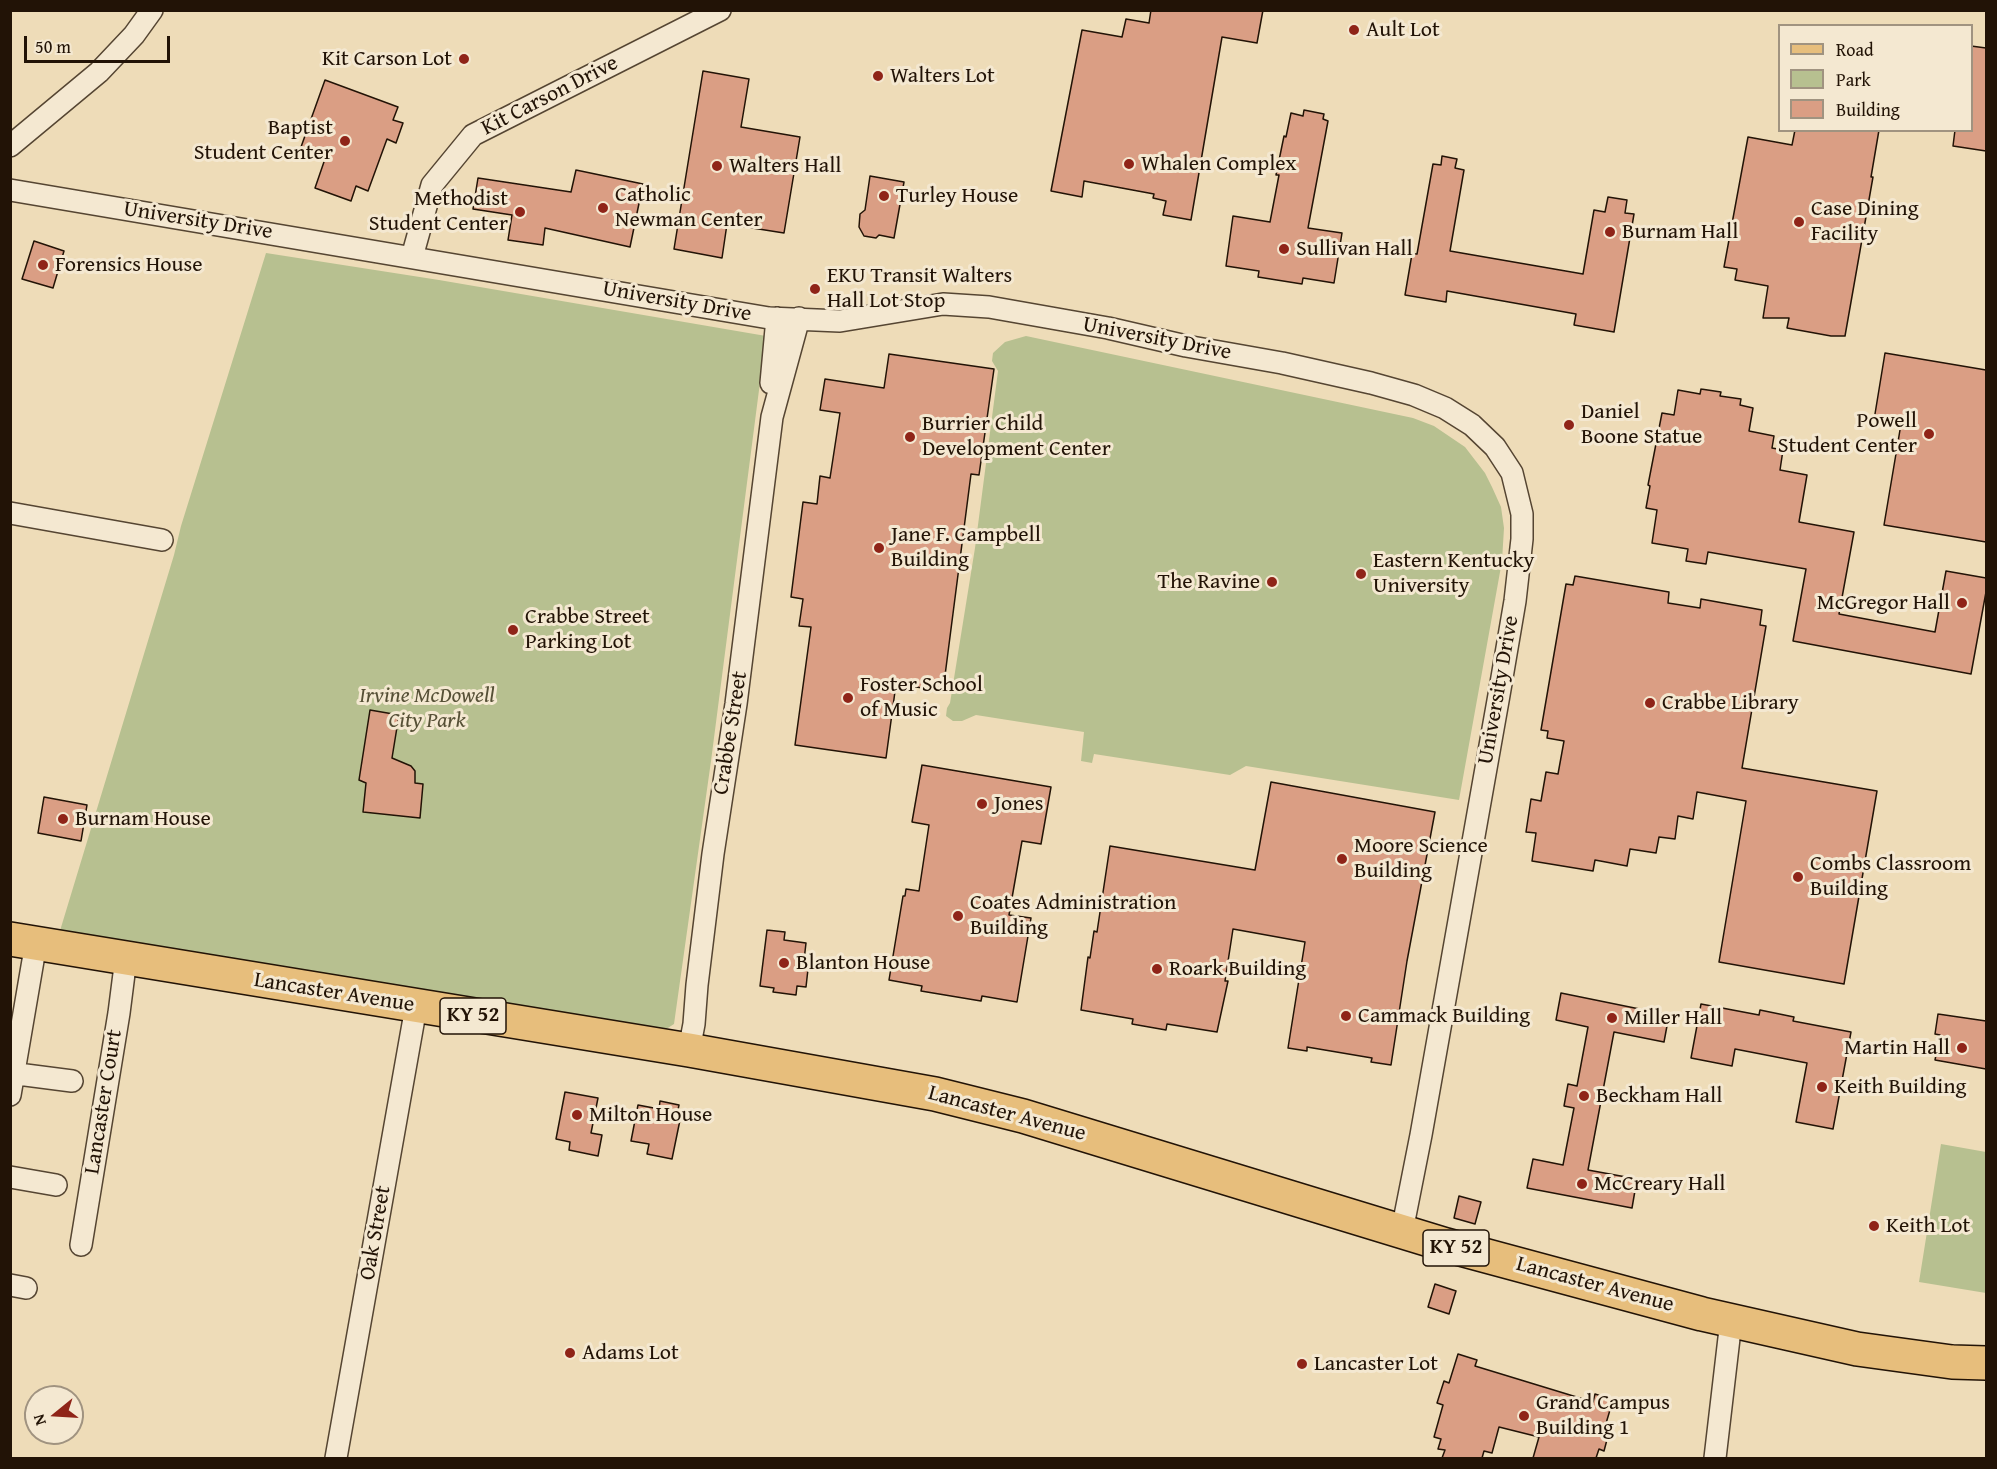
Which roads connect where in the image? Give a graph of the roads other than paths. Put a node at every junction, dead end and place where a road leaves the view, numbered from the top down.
1 (152, 10) edge
2 (720, 10) edge
3 (10, 146) edge
4 (10, 190) edge
5 (412, 257) junction
6 (777, 318) junction
7 (799, 318) junction
8 (772, 417) junction
9 (10, 513) edge
10 (162, 540) dead end
11 (23, 941) edge
12 (126, 958) junction
13 (416, 1007) junction
14 (689, 1050) junction
15 (12, 1073) edge
16 (72, 1081) dead end
17 (10, 1095) edge
18 (10, 1177) edge
19 (56, 1185) dead end
20 (1402, 1231) junction
21 (81, 1245) dead end
22 (1731, 1321) junction
23 (1986, 1363) edge
24 (336, 1458) edge
25 (1715, 1458) edge

1 - 3 street
2 - 5 street, Kit Carson Drive
4 - 5 street, University Drive
5 - 6 street, University Drive
6 - 7 street, University Drive
6 - 8 street, Crabbe Street
7 - 8 street, Crabbe Street
7 - 20 street, University Drive
8 - 14 street, Crabbe Street
9 - 10 street
11 - 12 main road, Lancaster Avenue / KY 52
11 - 15 street
12 - 13 main road, Lancaster Avenue / KY 52
12 - 21 street, Lancaster Court
13 - 14 main road, Lancaster Avenue / KY 52
13 - 24 street, Oak Street
14 - 20 main road, Lancaster Avenue / KY 52
15 - 16 street
15 - 17 street
18 - 19 street
20 - 22 main road, Lancaster Avenue / KY 52
22 - 23 main road, Lancaster Avenue / KY 52
22 - 25 street

